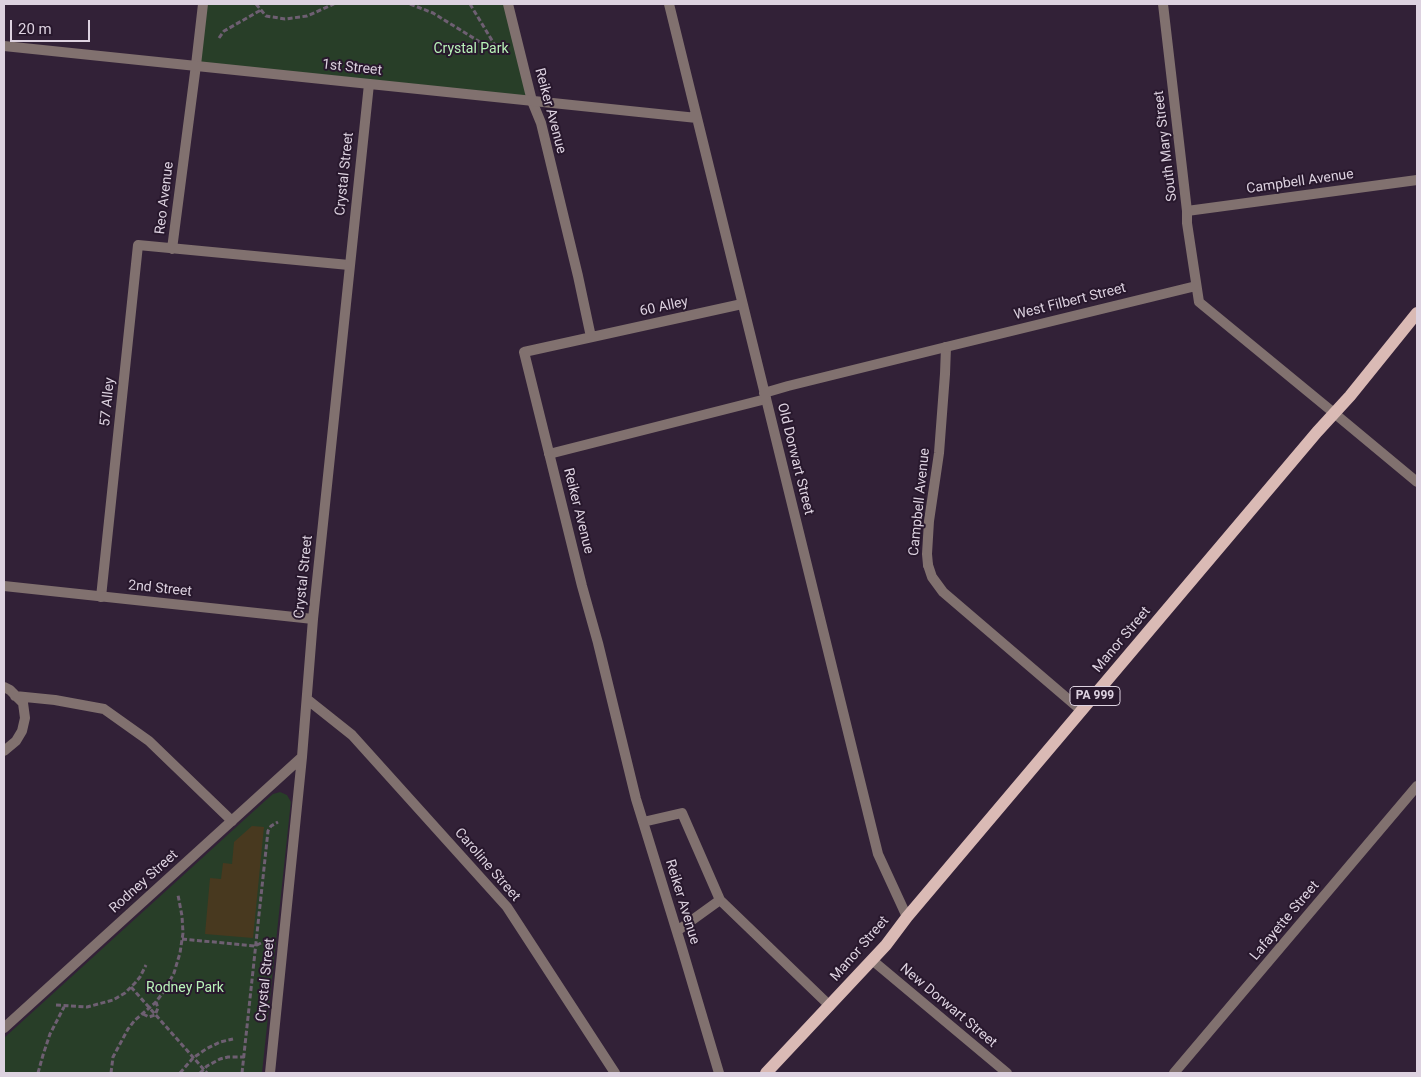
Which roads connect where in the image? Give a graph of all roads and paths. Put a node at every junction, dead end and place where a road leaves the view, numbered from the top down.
1 (203, 4) edge
2 (256, 4) edge
3 (334, 4) edge
4 (410, 4) edge
5 (470, 4) edge
6 (508, 4) edge
7 (669, 4) edge
8 (1163, 4) edge
9 (261, 10) junction
10 (4, 46) edge
11 (196, 65) junction
12 (369, 84) junction
13 (532, 101) junction
14 (697, 118) junction
15 (1417, 180) edge
16 (1187, 211) junction
17 (172, 249) junction
18 (349, 265) junction
19 (1196, 286) junction
20 (742, 304) junction
21 (1417, 313) edge
22 (591, 337) junction
23 (946, 347) junction
24 (765, 396) junction
25 (1334, 414) junction
26 (549, 454) junction
27 (1417, 482) edge
28 (4, 586) edge
29 (101, 597) junction
30 (313, 619) junction
31 (4, 687) edge
32 (15, 696) junction
33 (308, 700) junction
34 (1082, 711) junction
35 (4, 751) edge
36 (302, 757) junction
37 (1417, 786) edge
38 (232, 821) junction
39 (278, 822) dead end
40 (643, 822) junction
41 (175, 890) dead end
42 (720, 900) junction
43 (907, 917) junction
44 (676, 931) junction
45 (182, 939) junction
46 (255, 946) junction
47 (872, 960) junction
48 (146, 965) dead end
49 (130, 987) junction
50 (156, 1002) junction
51 (50, 1006) dead end
52 (64, 1006) junction
53 (830, 1006) junction
54 (149, 1008) junction
55 (143, 1014) junction
56 (155, 1015) junction
57 (4, 1028) edge
58 (233, 1039) dead end
59 (244, 1057) junction
60 (193, 1058) junction
61 (203, 1069) junction
62 (38, 1073) edge
63 (111, 1073) edge
64 (180, 1073) edge
65 (200, 1073) edge
66 (207, 1073) edge
67 (242, 1073) edge
68 (270, 1073) edge
69 (615, 1073) edge
70 (719, 1073) edge
71 (766, 1073) edge
72 (1006, 1073) edge
73 (1174, 1073) edge

1 - 11 street, Reo Avenue
2 - 9 path
3 - 9 path
4 - 5 path
6 - 13 street, Reiker Avenue
7 - 14 street, Old Dorwart Street
8 - 16 street, South Mary Street
9 - 11 path
10 - 11 street, 1st Street
11 - 12 street, 1st Street
11 - 17 street, Reo Avenue
12 - 13 street, 1st Street
12 - 18 street, Crystal Street
13 - 14 street, 1st Street
13 - 22 street, Reiker Avenue
14 - 20 street, Old Dorwart Street
15 - 16 street, Campbell Avenue
16 - 19 street, South Mary Street
17 - 18 street, Reo Avenue
17 - 29 street, 57 Alley
18 - 30 street, Crystal Street
19 - 23 street, West Filbert Street
19 - 25 street
20 - 22 street, 60 Alley
20 - 24 street, Old Dorwart Street
21 - 25 main road, Manor Street / PA 999
22 - 26 street, Reiker Avenue
23 - 24 street, West Filbert Street
23 - 34 street, Campbell Avenue
24 - 26 street, West Filbert Street
24 - 43 street, Old Dorwart Street
25 - 27 street
25 - 34 main road, Manor Street / PA 999
26 - 40 street, Reiker Avenue
28 - 29 street, 2nd Street
29 - 30 street, 2nd Street
30 - 33 street, Crystal Street
31 - 32 street
32 - 35 street
32 - 38 street
33 - 36 street, Crystal Street
33 - 69 street, Caroline Street
34 - 43 main road, Manor Street / PA 999
36 - 38 street, Rodney Street
36 - 68 street, Crystal Street
37 - 73 street, Lafayette Street
38 - 57 street, Rodney Street
39 - 46 path
40 - 42 street
40 - 44 street, Reiker Avenue
41 - 45 path
42 - 44 street
42 - 53 street
43 - 47 main road, Manor Street / PA 999
44 - 70 street, Reiker Avenue
45 - 46 path
45 - 50 path
46 - 59 path
47 - 53 main road, Manor Street / PA 999
47 - 72 street, New Dorwart Street
48 - 49 path
49 - 52 path
49 - 54 path
50 - 54 path
50 - 56 path
51 - 52 path
52 - 62 path
53 - 71 main road, Manor Street / PA 999
54 - 55 path
54 - 56 path
55 - 56 path
55 - 63 path
56 - 60 path
58 - 60 path
59 - 61 path
59 - 67 path
60 - 61 path
60 - 64 path
61 - 65 path
61 - 66 path

